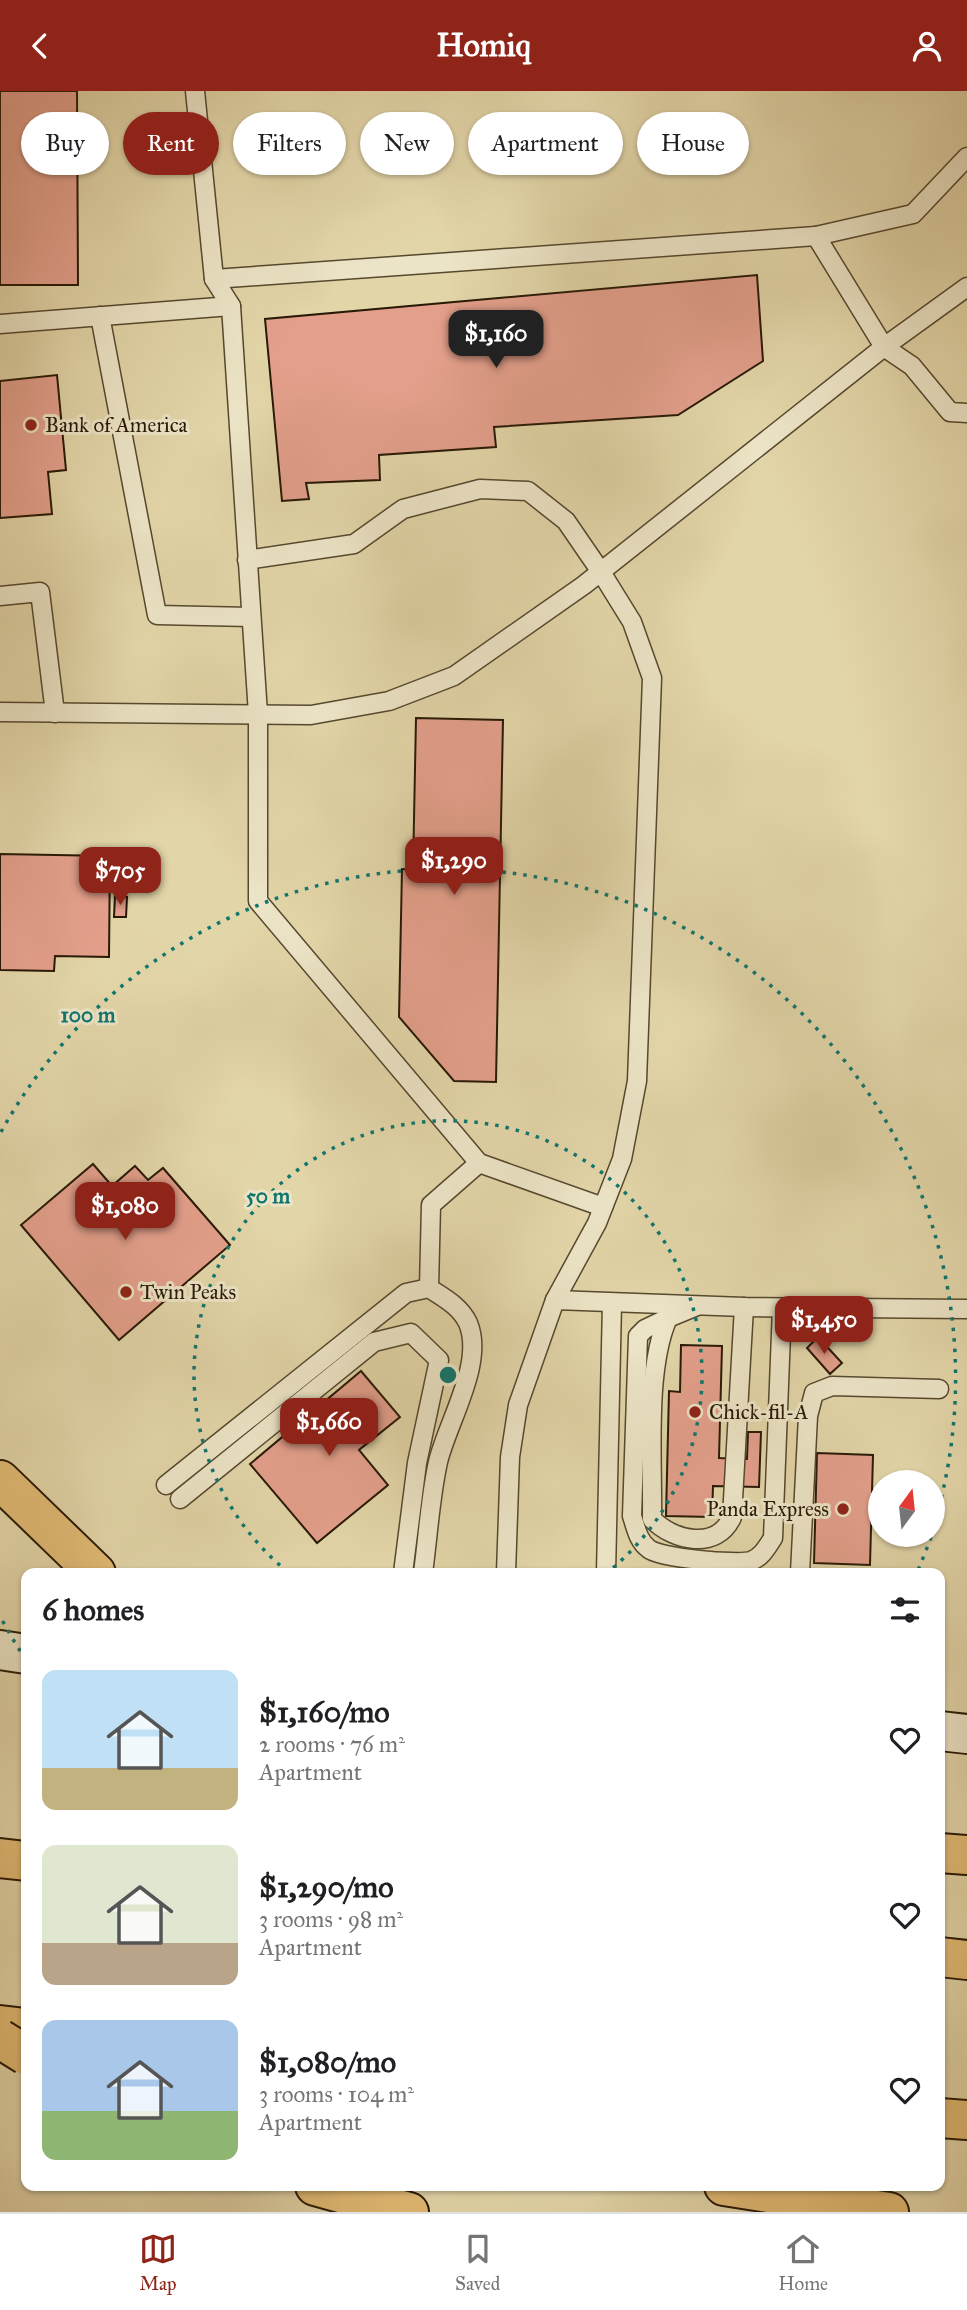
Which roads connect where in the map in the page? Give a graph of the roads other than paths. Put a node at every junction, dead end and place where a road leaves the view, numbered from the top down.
1 (195, 91) edge
2 (967, 157) edge
3 (816, 236) junction
4 (214, 279) junction
5 (967, 287) edge
6 (231, 306) junction
7 (100, 316) junction
8 (0, 324) edge
9 (884, 347) junction
10 (967, 413) edge
11 (247, 560) junction
12 (601, 572) junction
13 (0, 596) edge
14 (251, 617) junction
15 (0, 712) edge
16 (55, 713) junction
17 (258, 714) junction
18 (479, 1163) junction
19 (603, 1207) junction
20 (429, 1288) junction
21 (555, 1300) junction
22 (612, 1303) junction
23 (697, 1306) junction
24 (744, 1307) junction
25 (782, 1308) junction
26 (967, 1309) edge
27 (668, 1318) junction
28 (939, 1389) dead end
29 (0, 1480) edge
30 (166, 1485) dead end
31 (180, 1499) dead end
32 (91, 1568) edge
33 (404, 1568) edge
34 (424, 1568) edge
35 (506, 1568) edge
36 (606, 1568) edge
37 (800, 1568) edge
38 (0, 1650) edge
39 (21, 1653) edge
40 (945, 1732) edge
41 (967, 1734) edge
42 (945, 1853) edge
43 (967, 1855) edge
44 (0, 1858) edge
45 (21, 1860) edge
46 (967, 1945) edge
47 (945, 1946) edge
48 (945, 1958) edge
49 (967, 1960) edge
50 (0, 2025) edge
51 (21, 2027) edge
52 (0, 2041) edge
53 (21, 2050) edge
54 (945, 2118) edge
55 (967, 2120) edge
56 (333, 2191) edge
57 (756, 2191) edge
58 (409, 2212) edge
59 (889, 2212) edge

1 - 4 lane
2 - 3 lane
3 - 4 lane
3 - 9 lane
4 - 6 lane
5 - 9 lane
6 - 7 lane
6 - 11 lane
7 - 8 lane
7 - 14 lane
9 - 10 lane
9 - 12 lane
11 - 12 lane
11 - 14 lane
12 - 17 lane
12 - 19 lane
13 - 16 lane
14 - 17 lane
15 - 16 lane
16 - 17 lane
17 - 18 lane
18 - 19 lane
18 - 20 lane
19 - 21 lane
20 - 30 lane
20 - 34 lane
21 - 22 lane
21 - 35 lane
22 - 23 lane
22 - 36 lane
23 - 24 lane
23 - 27 lane
24 - 25 lane
24 - 27 lane
25 - 26 lane
25 - 27 lane
28 - 37 lane
29 - 32 highway
31 - 33 lane
38 - 39 main road
40 - 41 main road
42 - 43 highway
44 - 45 highway
46 - 47 highway
48 - 49 highway
50 - 51 highway
52 - 53 highway, bridge
54 - 55 highway
56 - 58 highway
57 - 59 highway

